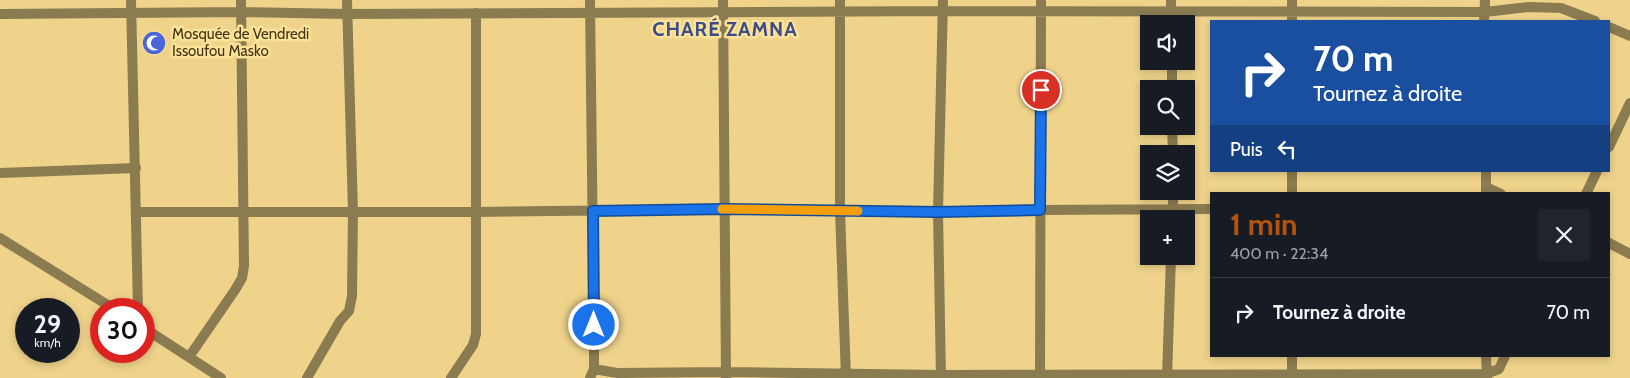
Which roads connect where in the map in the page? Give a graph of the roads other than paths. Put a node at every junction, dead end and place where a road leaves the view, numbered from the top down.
1 (131, 0) edge
2 (241, 0) edge
3 (347, 0) edge
4 (590, 0) edge
5 (723, 0) edge
6 (840, 0) edge
7 (1041, 0) edge
8 (1171, 0) edge
9 (1292, 0) edge
10 (1485, 0) edge
11 (943, 5) edge
12 (1041, 11) junction
13 (241, 12) junction
14 (840, 12) junction
15 (1171, 12) junction
16 (131, 13) junction
17 (476, 13) junction
18 (590, 13) junction
19 (723, 13) junction
20 (0, 14) edge
21 (347, 14) junction
22 (1484, 16) edge
23 (1292, 17) edge
24 (1592, 20) edge
25 (1610, 27) edge
26 (1630, 36) edge
27 (1630, 103) edge
28 (1610, 145) edge
29 (136, 168) junction
30 (1292, 172) edge
31 (1486, 172) edge
32 (1597, 172) edge
33 (0, 173) edge
34 (1486, 191) edge
35 (1292, 192) edge
36 (1587, 192) edge
37 (725, 209) junction
38 (1040, 210) junction
39 (1210, 210) edge
40 (593, 211) junction
41 (840, 211) junction
42 (137, 212) junction
43 (244, 212) junction
44 (353, 212) junction
45 (476, 212) junction
46 (938, 212) junction
47 (1195, 212) edge
48 (1140, 213) edge
49 (0, 238) edge
50 (1610, 244) edge
51 (1630, 254) edge
52 (1171, 265) edge
53 (96, 298) edge
54 (138, 298) edge
55 (155, 335) edge
56 (189, 357) junction
57 (1292, 357) edge
58 (1486, 357) edge
59 (1505, 357) edge
60 (592, 374) edge
61 (726, 375) edge
62 (846, 375) edge
63 (617, 376) edge
64 (941, 376) edge
65 (1040, 376) edge
66 (1167, 376) edge
67 (1292, 376) edge
68 (1487, 376) edge
69 (221, 378) edge
70 (307, 378) edge
71 (451, 378) edge

1 - 16 street
2 - 13 street
3 - 21 street
4 - 18 street
5 - 19 street
6 - 14 street
7 - 12 street
8 - 15 street
9 - 23 street
10 - 22 street
11 - 12 street
11 - 14 street
11 - 46 street
12 - 15 street
12 - 38 street
13 - 16 street
13 - 21 street
13 - 43 street
14 - 19 street
14 - 41 street
15 - 23 street
16 - 20 street
16 - 29 street
17 - 18 street
17 - 21 street
17 - 45 street
18 - 19 street
18 - 40 street
19 - 37 street
21 - 44 street
22 - 23 street
22 - 24 street
25 - 26 street
27 - 28 street
29 - 33 street
29 - 42 street
30 - 35 street
31 - 34 street
32 - 36 street
37 - 40 street
37 - 41 street
37 - 61 street
38 - 46 street
38 - 48 street
38 - 65 street
39 - 47 street
40 - 45 street
40 - 60 street
41 - 46 street
41 - 62 street
42 - 43 street
42 - 54 street
43 - 44 street
43 - 56 street
44 - 45 street
44 - 70 street
45 - 71 street
46 - 64 street
49 - 53 street
50 - 51 street
52 - 66 street
55 - 56 street
56 - 69 street
57 - 67 street
58 - 68 street
59 - 68 street
60 - 63 street
61 - 62 street
61 - 63 street
62 - 64 street
64 - 65 street
65 - 66 street
66 - 67 street
67 - 68 street

